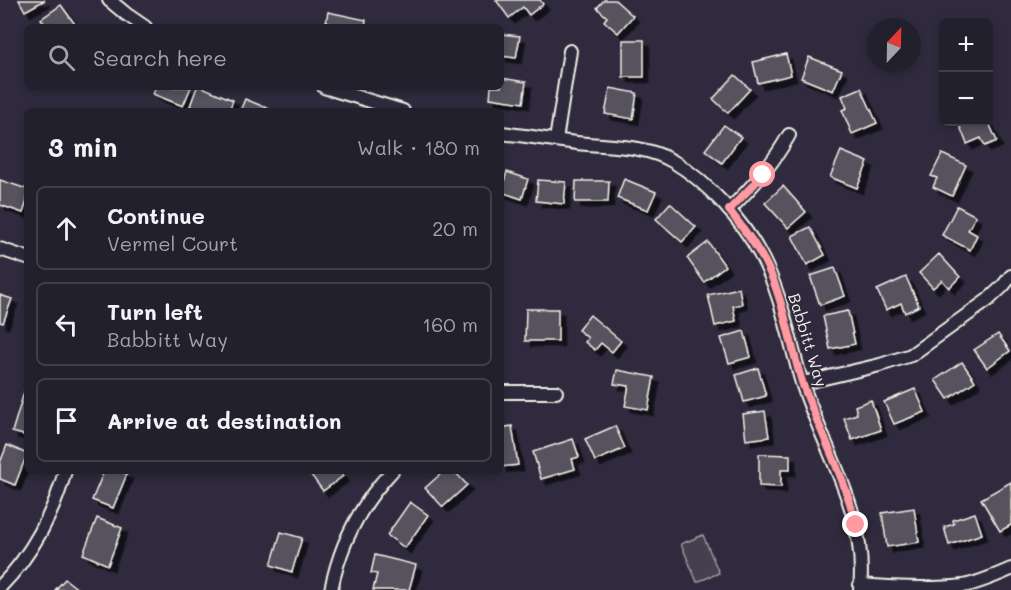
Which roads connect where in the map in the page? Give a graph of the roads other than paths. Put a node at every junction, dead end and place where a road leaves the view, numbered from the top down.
1 (109, 0) edge
2 (141, 24) edge
3 (570, 51) dead end
4 (334, 90) edge
5 (393, 108) edge
6 (504, 133) edge
7 (789, 135) dead end
8 (556, 140) junction
9 (729, 210) junction
10 (0, 249) edge
11 (24, 257) edge
12 (1011, 276) edge
13 (803, 383) junction
14 (504, 392) edge
15 (555, 392) dead end
16 (64, 474) edge
17 (389, 474) edge
18 (1011, 569) edge
19 (0, 587) edge
20 (860, 588) edge
21 (331, 590) edge

1 - 2 street
3 - 8 street
4 - 5 street
6 - 8 street, Babbitt Way
7 - 9 street
8 - 9 street, Babbitt Way
9 - 13 street, Babbitt Way
10 - 11 street
12 - 13 street
13 - 20 street, Babbitt Way
14 - 15 street
16 - 19 street
17 - 21 street
18 - 20 street

